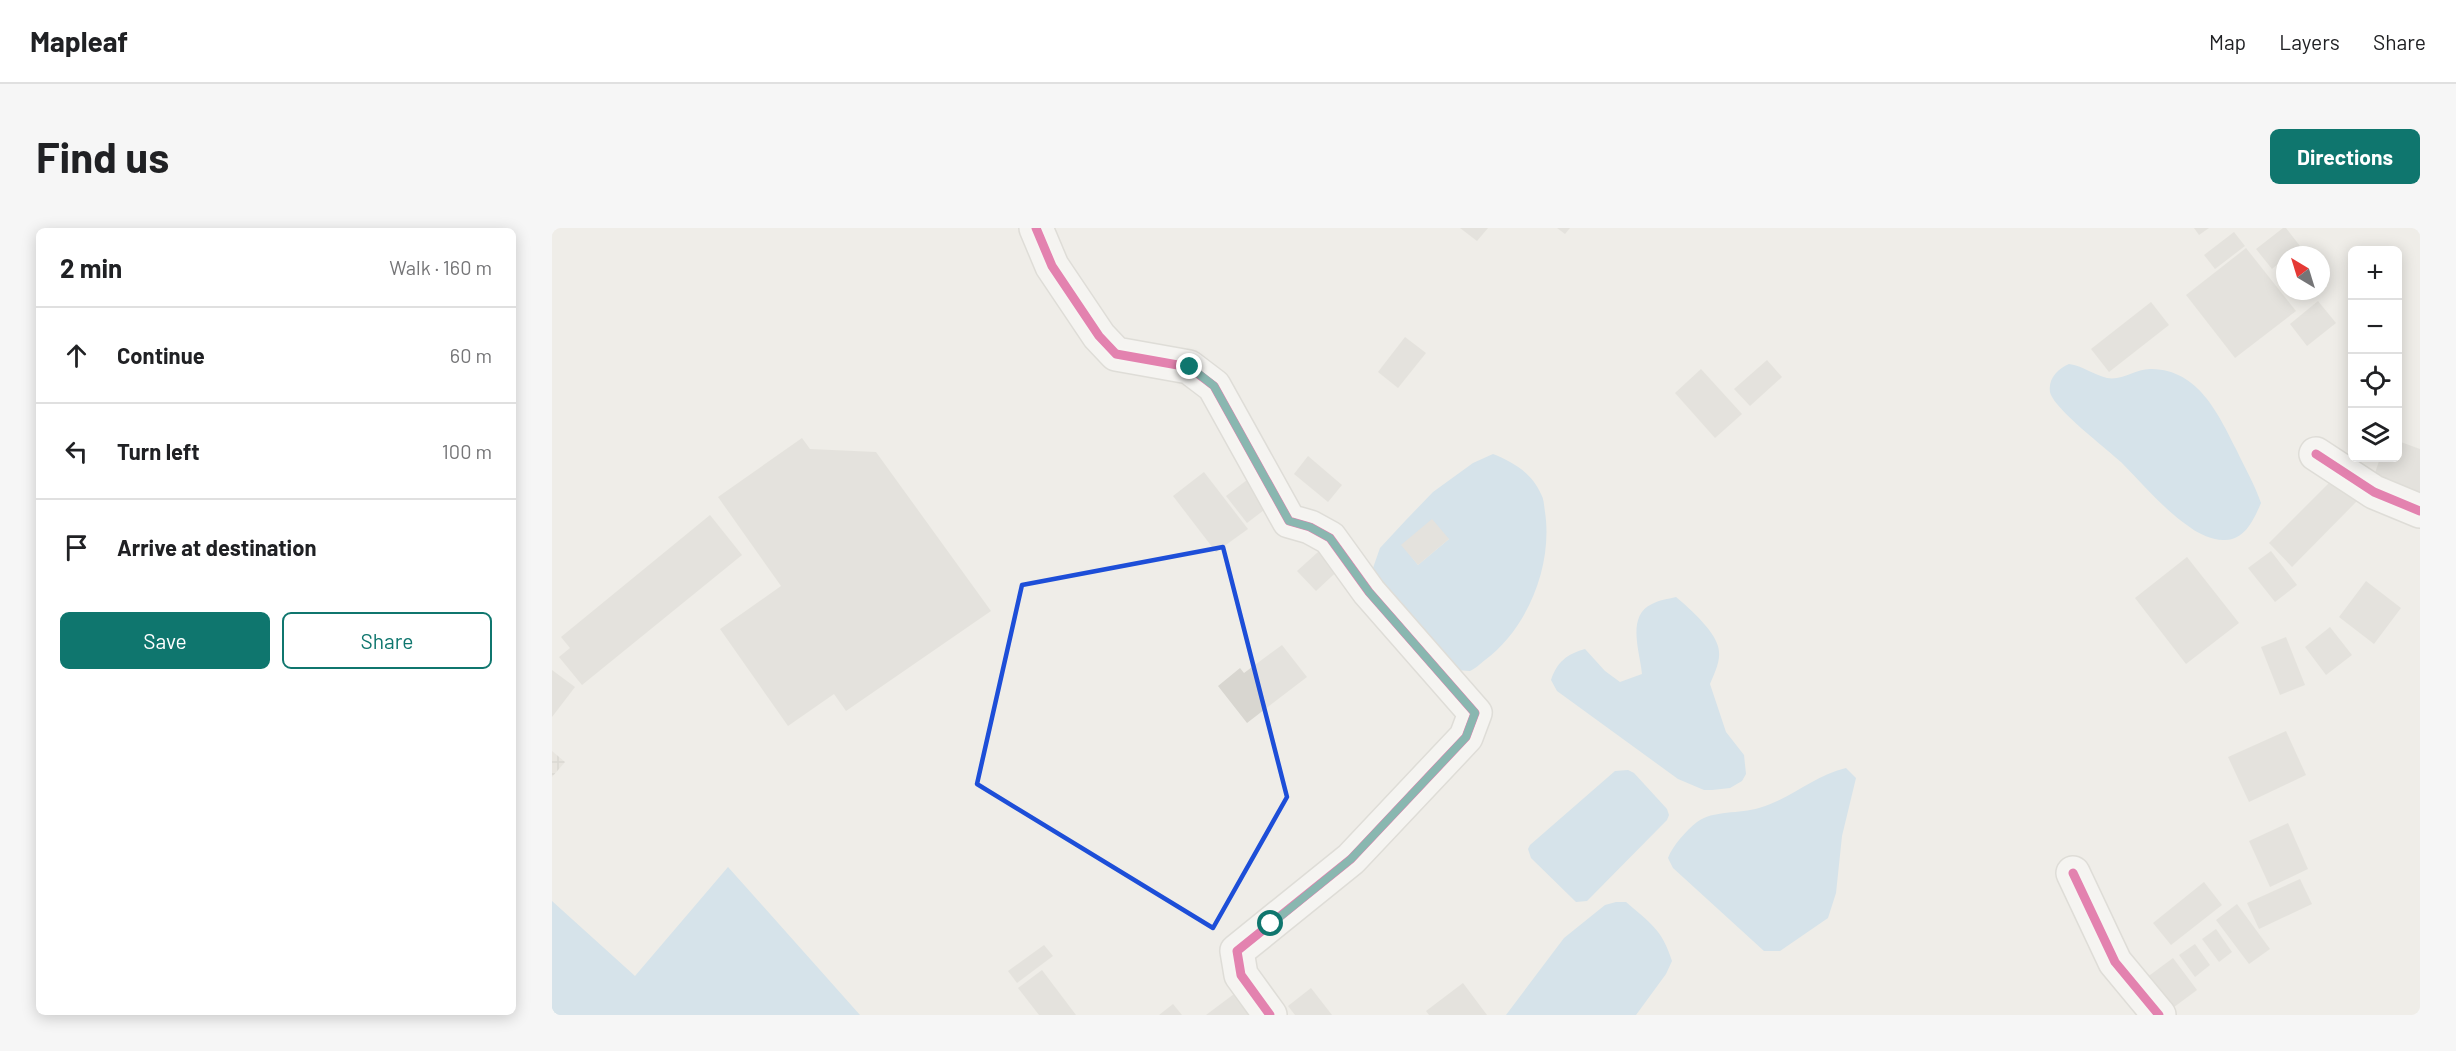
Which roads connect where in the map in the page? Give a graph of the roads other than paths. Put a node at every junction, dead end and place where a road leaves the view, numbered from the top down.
1 (1036, 228) edge
2 (2316, 454) dead end
3 (2420, 511) edge
4 (2073, 873) dead end
5 (1270, 1015) edge
6 (2159, 1015) edge

1 - 5 street
2 - 3 street
4 - 6 street

